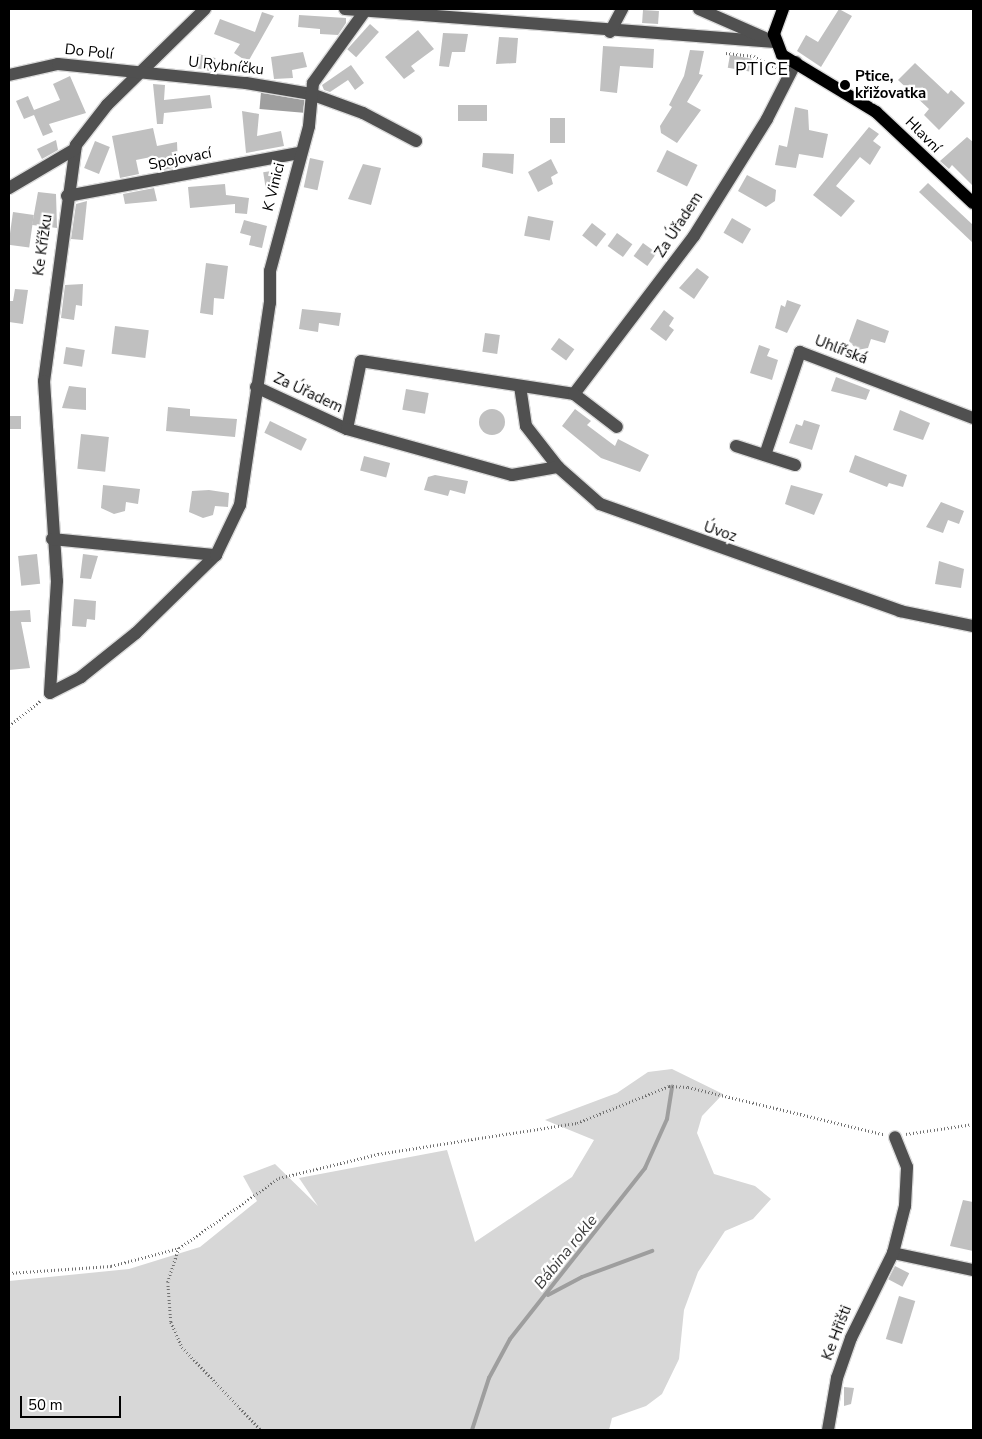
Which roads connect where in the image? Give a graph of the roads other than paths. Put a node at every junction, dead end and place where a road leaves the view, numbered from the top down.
1 (205, 9) edge
2 (345, 9) edge
3 (622, 9) edge
4 (699, 9) edge
5 (783, 9) edge
6 (365, 11) junction
7 (610, 32) junction
8 (775, 42) junction
9 (796, 62) junction
10 (137, 74) junction
11 (9, 75) edge
12 (311, 94) junction
13 (416, 141) dead end
14 (75, 149) junction
15 (299, 153) junction
16 (9, 188) edge
17 (67, 196) junction
18 (973, 203) edge
19 (256, 386) junction
20 (520, 386) junction
21 (574, 394) junction
22 (973, 418) edge
23 (617, 427) dead end
24 (347, 429) junction
25 (736, 446) dead end
26 (765, 455) junction
27 (795, 465) dead end
28 (558, 467) junction
29 (52, 539) junction
30 (216, 555) junction
31 (973, 626) edge
32 (895, 1137) road end
33 (893, 1254) junction
34 (973, 1270) edge
35 (828, 1430) edge

1 - 10 street, Ke Křížku
2 - 6 street
3 - 7 street
4 - 8 street
5 - 8 main road
6 - 7 street
6 - 12 street, K Vinici
7 - 8 street
8 - 9 main road, Hlavní
9 - 18 main road, Hlavní
9 - 21 street, Za Úřadem
10 - 11 street, Do Polí
10 - 12 street, U Rybníčku
10 - 14 street, Ke Křížku
12 - 13 street, U Rybníčku
12 - 15 street, K Vinici
14 - 16 street
14 - 17 street, Ke Křížku
15 - 17 street, Spojovací
15 - 19 street, K Vinici
17 - 29 street, Ke Křížku
19 - 24 street, Za Úřadem
19 - 30 street
20 - 21 street, Za Úřadem
20 - 24 street, Za Úřadem
20 - 28 street, Úvoz
21 - 23 street, Za Úřadem
22 - 26 street, Uhlířská
24 - 28 street, Za Úřadem
25 - 26 street
26 - 27 street
28 - 31 street, Úvoz
29 - 30 street
29 - 30 street, Ke Křížku
32 - 33 street, Ke Hřišti
33 - 34 street
33 - 35 street, Ke Hřišti

